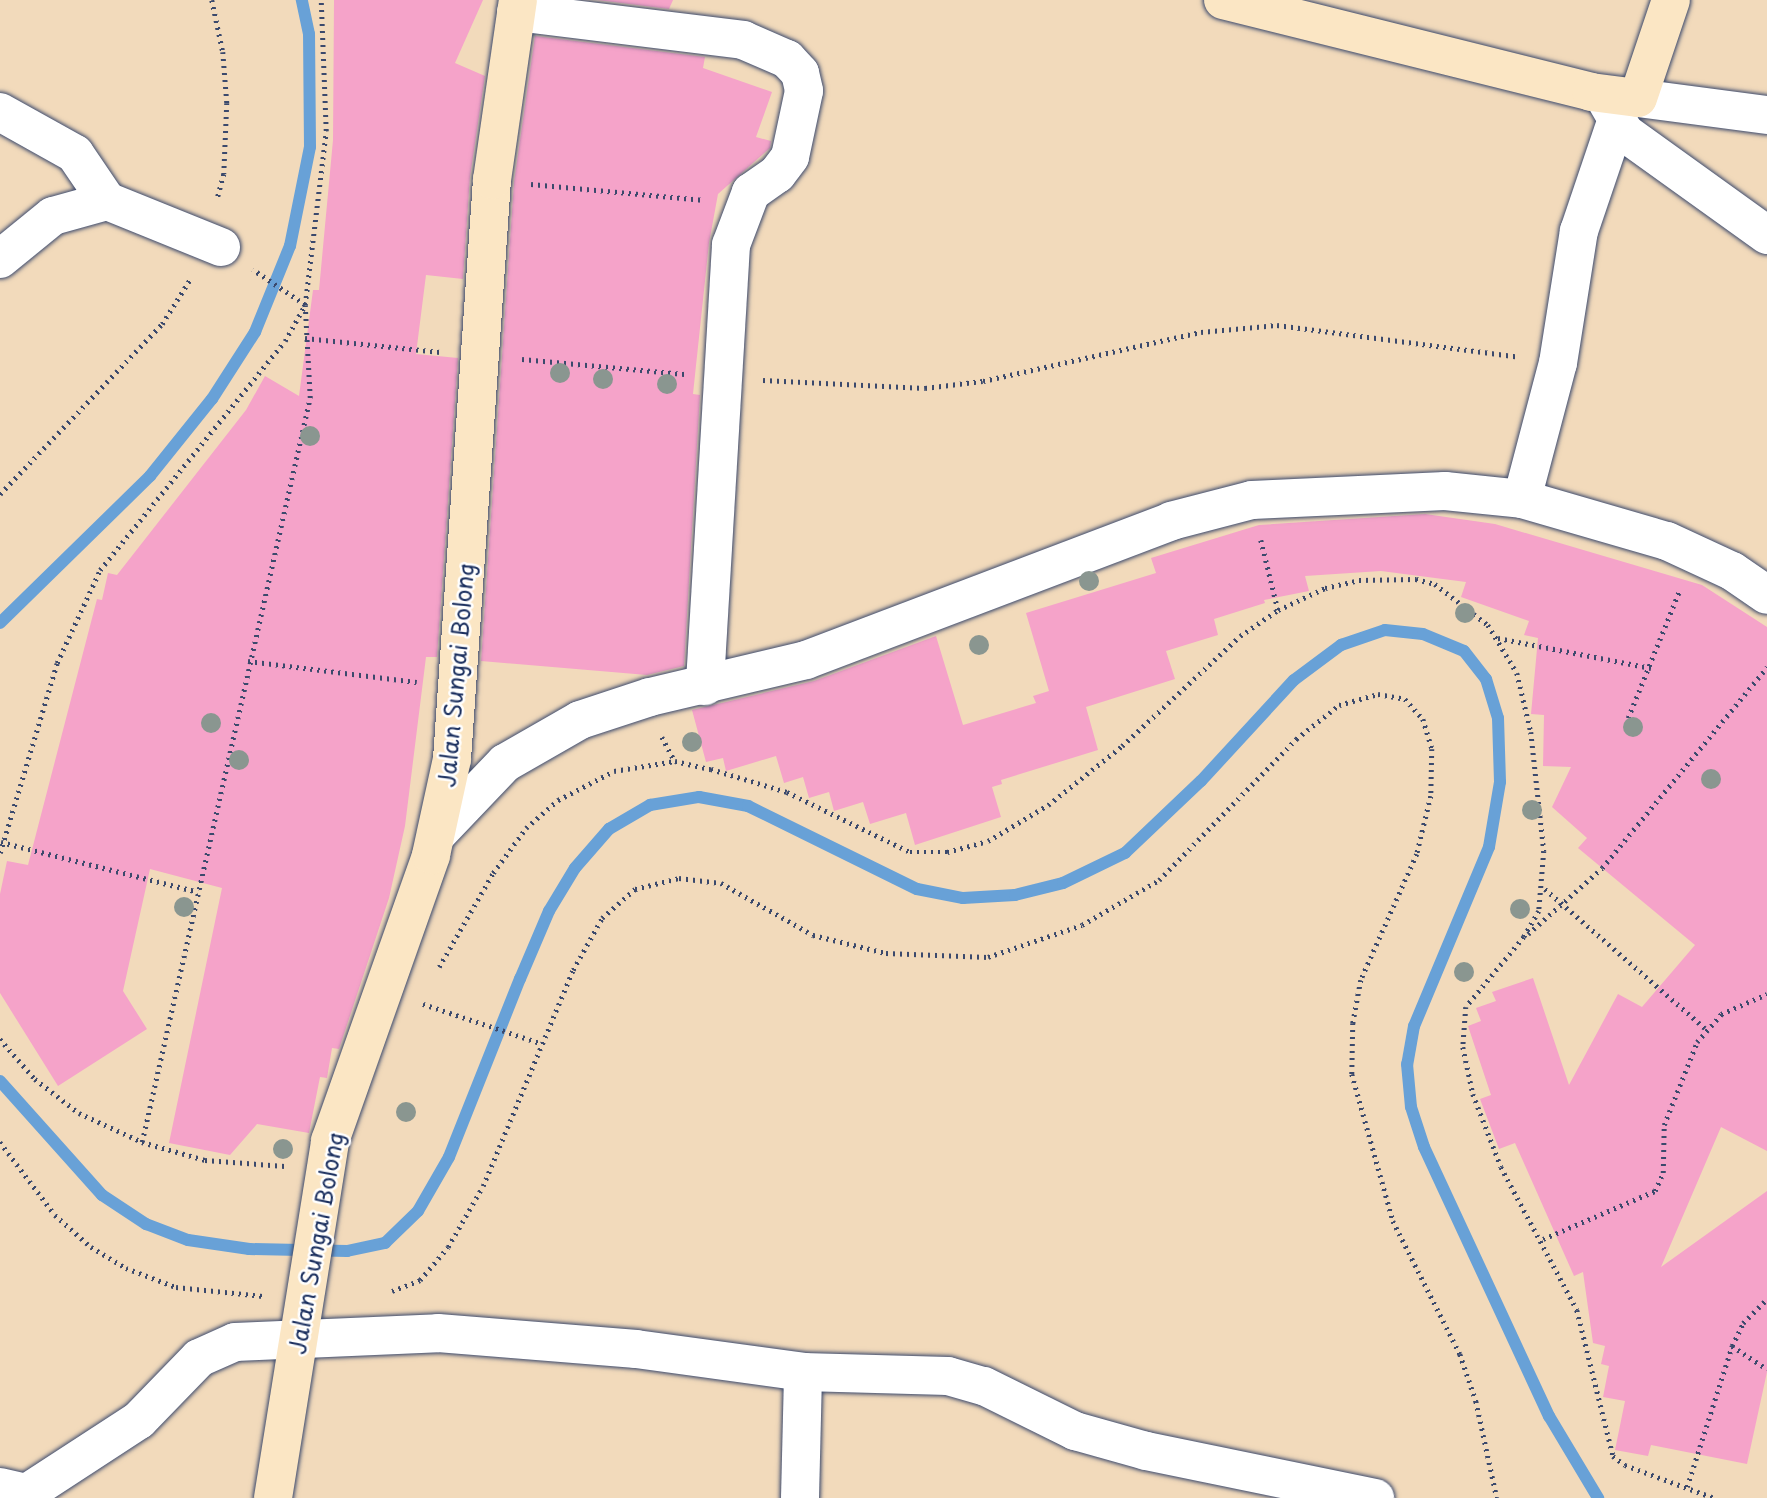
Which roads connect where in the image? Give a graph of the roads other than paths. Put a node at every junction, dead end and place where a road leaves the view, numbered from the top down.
1 (1223, 0) edge
2 (1671, 0) edge
3 (517, 6) edge
4 (1620, 105) junction
5 (0, 112) edge
6 (1767, 115) edge
7 (107, 201) junction
8 (1765, 226) edge
9 (220, 247) road end
10 (0, 259) edge
11 (1522, 499) junction
12 (1767, 595) edge
13 (705, 686) junction
14 (438, 833) junction
15 (304, 1308) junction
16 (803, 1372) junction
17 (0, 1487) edge
18 (273, 1498) edge
19 (800, 1498) edge
20 (1374, 1498) edge

1 - 4 street
2 - 4 street
3 - 13 street
3 - 14 street, Jalan Sungai Bolong
4 - 6 street
4 - 8 street
4 - 11 street
5 - 7 street
7 - 9 street
7 - 10 street
11 - 12 street
11 - 13 street
13 - 14 street
14 - 15 street, Jalan Sungai Bolong
15 - 16 street
15 - 17 street
15 - 18 street, Jalan Sungai Bolong
16 - 19 street
16 - 20 street

